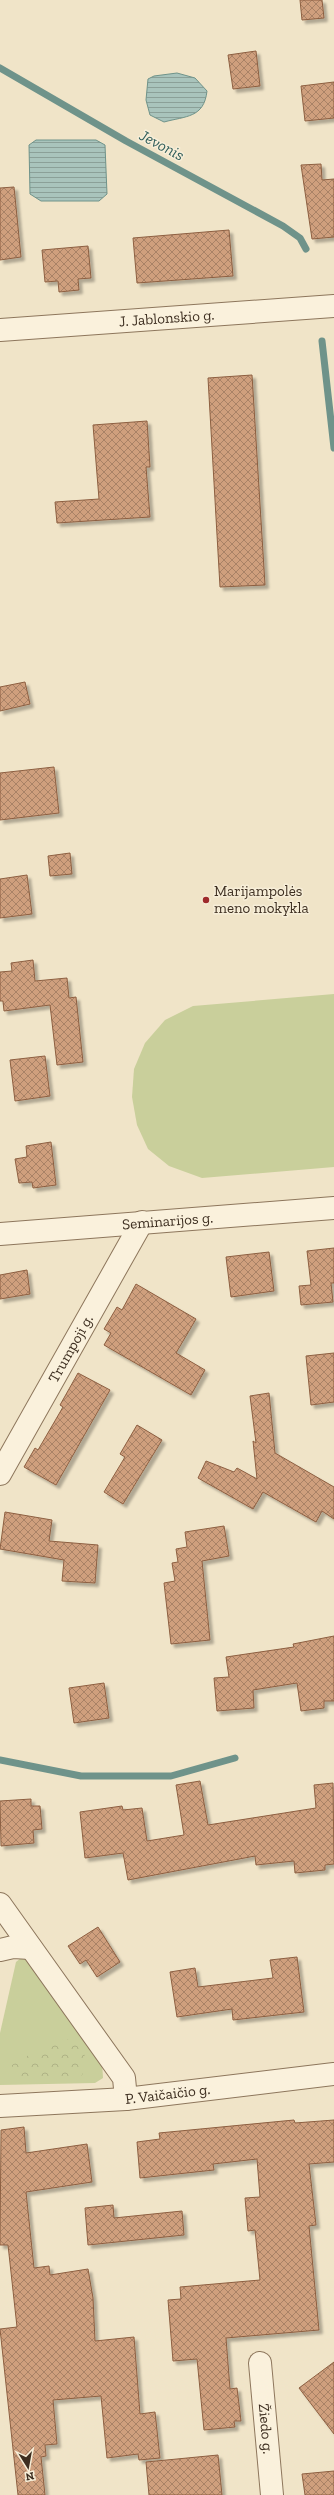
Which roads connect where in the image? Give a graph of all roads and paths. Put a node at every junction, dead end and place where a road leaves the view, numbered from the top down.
1 (334, 306) edge
2 (0, 330) edge
3 (334, 1208) edge
4 (142, 1222) junction
5 (0, 1234) edge
6 (0, 1474) edge
7 (0, 1904) edge
8 (31, 1948) junction
9 (0, 1950) edge
10 (334, 2074) edge
11 (126, 2098) junction
12 (0, 2106) edge
13 (260, 2363) dead end
14 (272, 2495) edge

1 - 2 street, J. Jablonskio g.
3 - 4 street, Seminarijos g.
4 - 5 street, Seminarijos g.
4 - 6 street, Trumpoji g.
7 - 8 street
8 - 9 street
8 - 11 street
10 - 11 street, P. Vaičaičio g.
11 - 12 street, P. Vaičaičio g.
13 - 14 street, Žiedo g.

